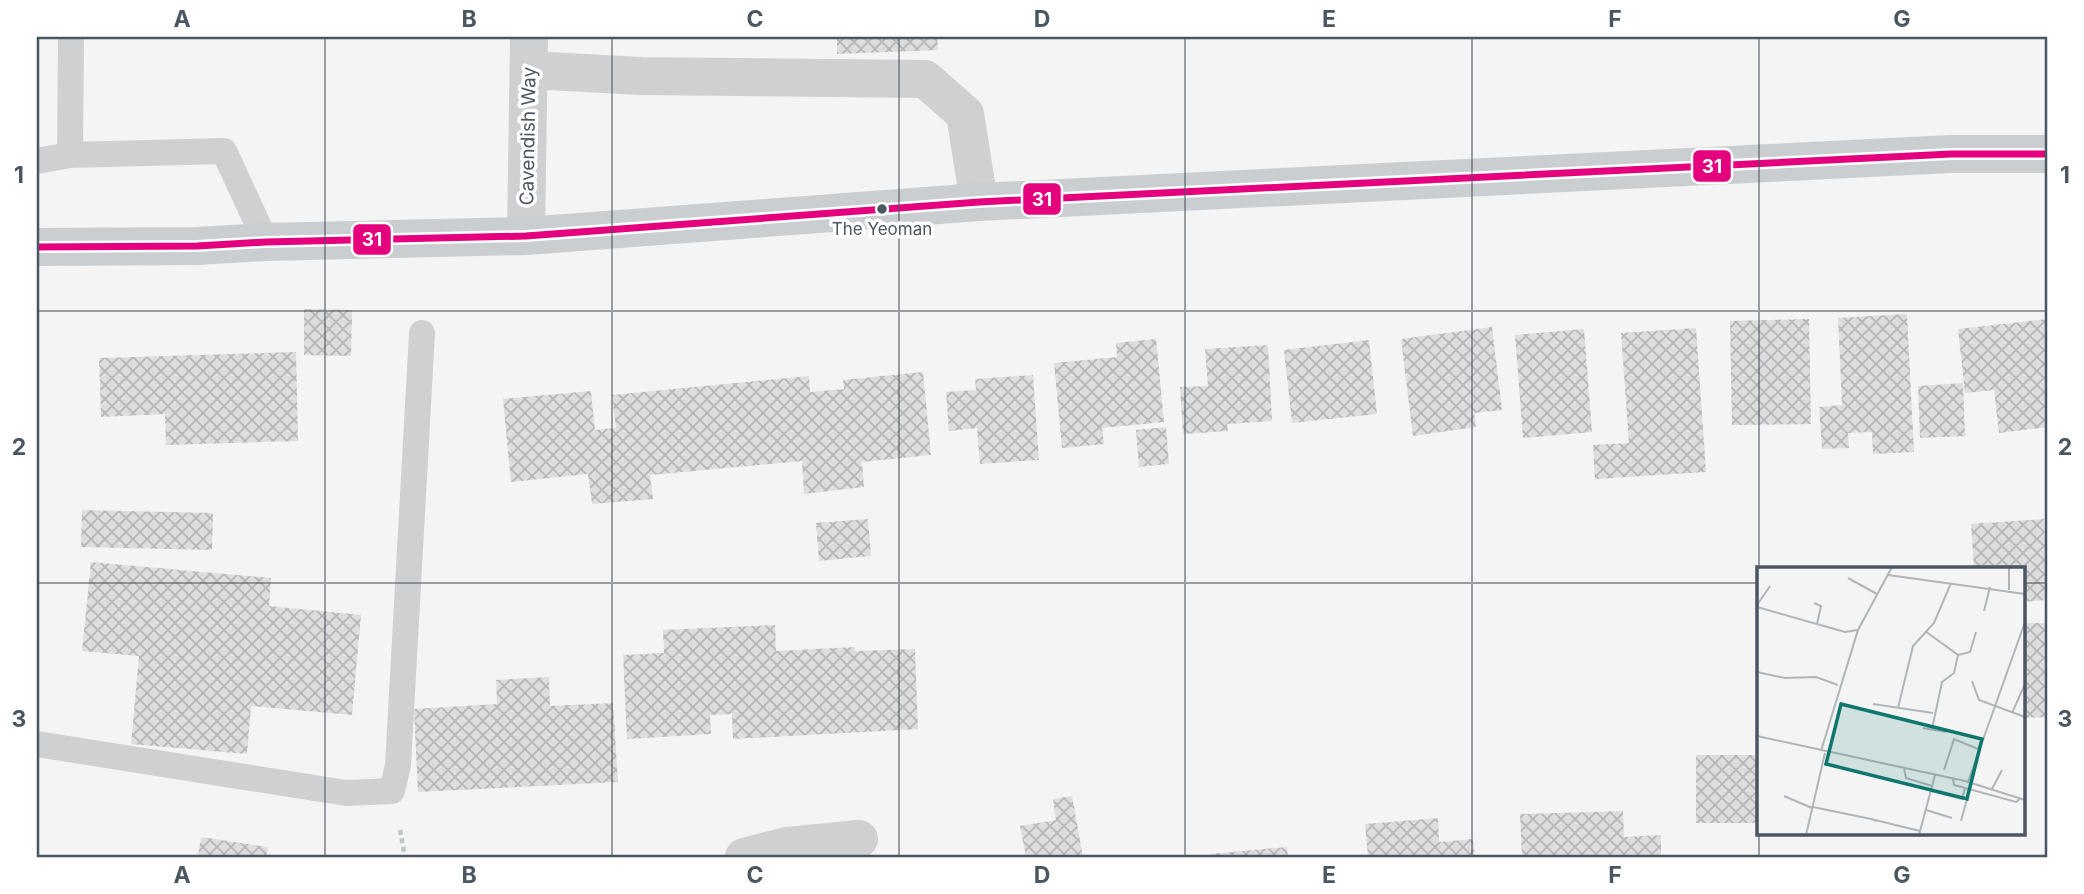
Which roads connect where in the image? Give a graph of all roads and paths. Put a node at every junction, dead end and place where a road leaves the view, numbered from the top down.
1 (71, 37) edge
2 (529, 54) edge
3 (2047, 154) edge
4 (69, 155) junction
5 (37, 161) edge
6 (979, 202) junction
7 (526, 236) junction
8 (266, 242) junction
9 (37, 247) edge
10 (422, 333) dead end
11 (37, 744) edge
12 (859, 839) dead end
13 (744, 857) edge

1 - 4 lane
2 - 6 street
2 - 7 street, Cavendish Way
3 - 6 main road
4 - 5 lane
4 - 8 lane
6 - 7 main road
7 - 8 main road
8 - 9 main road
10 - 11 lane
12 - 13 street

